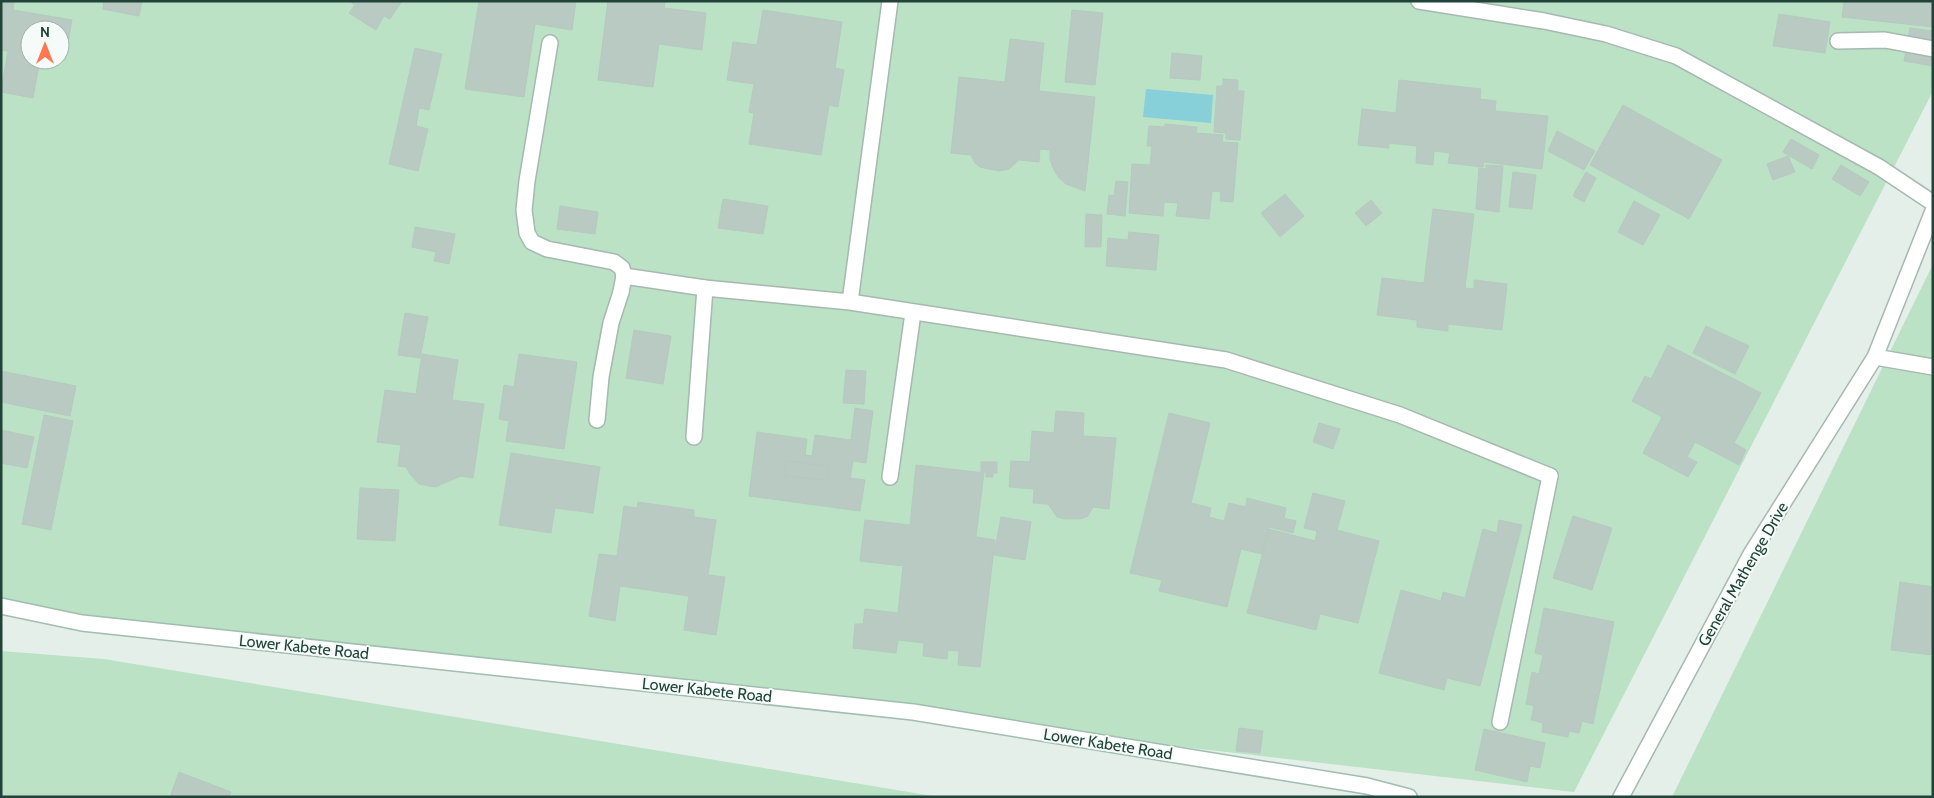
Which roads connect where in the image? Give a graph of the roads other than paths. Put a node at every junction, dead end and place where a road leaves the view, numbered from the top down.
1 (890, 1) edge
2 (1419, 1) edge
3 (1838, 41) dead end
4 (550, 43) dead end
5 (1933, 49) edge
6 (1933, 203) edge
7 (1933, 211) edge
8 (624, 276) junction
9 (705, 288) junction
10 (850, 302) junction
11 (914, 313) junction
12 (1875, 357) junction
13 (1933, 367) edge
14 (598, 420) dead end
15 (694, 437) dead end
16 (890, 476) dead end
17 (1, 606) edge
18 (1500, 722) dead end
19 (1409, 797) edge
20 (1621, 797) edge

1 - 10 street
2 - 6 street
3 - 5 street
4 - 8 street
7 - 12 street, General Mathenge Drive
8 - 9 street
8 - 14 street
9 - 10 street
9 - 15 street
10 - 11 street
11 - 16 street
11 - 18 street
12 - 13 street
12 - 20 street, General Mathenge Drive
17 - 19 street, Lower Kabete Road

